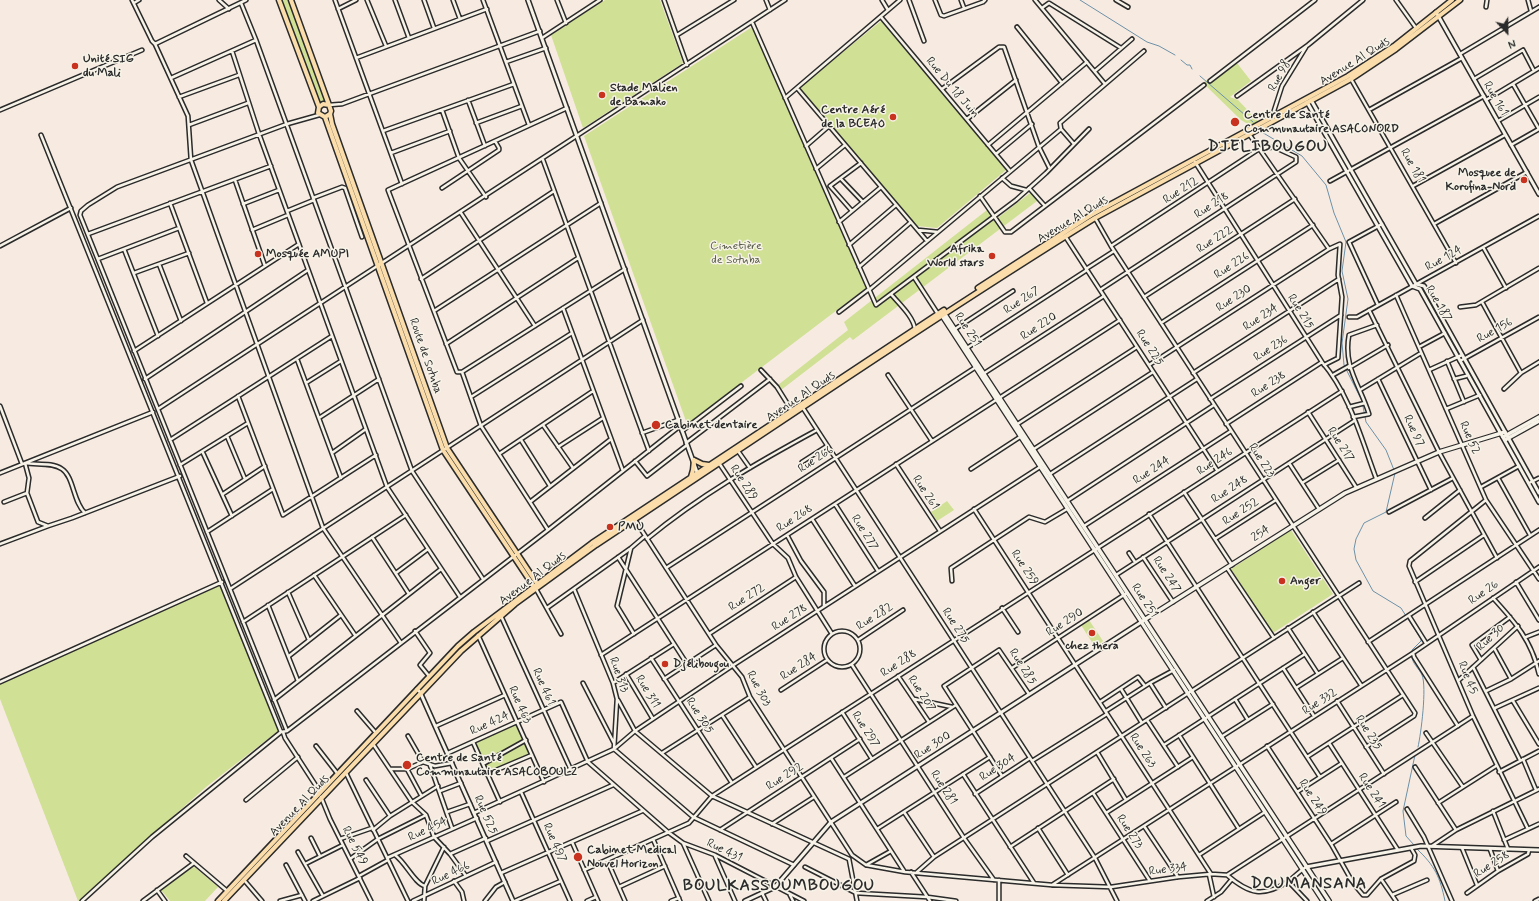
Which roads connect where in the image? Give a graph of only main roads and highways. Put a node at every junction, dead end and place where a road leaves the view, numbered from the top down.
1 (279, 0) edge
2 (292, 0) edge
3 (1452, 0) edge
4 (1460, 0) edge
5 (1437, 14) junction
6 (1308, 100) junction
7 (328, 105) junction
8 (319, 111) junction
9 (331, 112) junction
10 (325, 117) junction
11 (1260, 125) junction
12 (1253, 129) junction
13 (1194, 161) junction
14 (1094, 216) junction
15 (380, 265) junction
16 (941, 313) junction
17 (997, 399) junction
18 (802, 406) junction
19 (1539, 417) edge
20 (1539, 421) edge
21 (1015, 426) junction
22 (1505, 436) junction
23 (709, 465) junction
24 (698, 475) junction
25 (690, 478) junction
26 (1095, 549) junction
27 (1114, 577) junction
28 (536, 586) junction
29 (500, 614) junction
30 (1143, 621) junction
31 (419, 690) junction
32 (1304, 868) junction
33 (226, 896) edge
34 (1323, 900) edge
35 (218, 901) edge
36 (231, 901) edge
37 (1329, 901) edge

1 - 8 main road
2 - 7 main road, Route de Sotuba
3 - 5 main road, Avenue Al Quds
4 - 5 main road, Avenue Al Quds
5 - 6 main road, Avenue Al Quds
5 - 6 main road, Avenue Al Quds
6 - 11 main road, Avenue Al Quds
6 - 11 main road, Avenue Al Quds
7 - 8 main road
7 - 9 main road, Route de Sotuba
8 - 10 main road
9 - 10 main road
9 - 15 main road, Route de Sotuba
10 - 15 main road, Route de Sotuba
11 - 12 main road, Avenue Al Quds
12 - 13 main road, Avenue Al Quds
12 - 13 main road, Avenue Al Quds
13 - 14 main road, Avenue Al Quds
14 - 16 main road, Avenue Al Quds
14 - 16 main road, Avenue Al Quds
15 - 28 main road, Route de Sotuba
16 - 17 main road, Rue 251
16 - 17 main road, Rue 251
16 - 18 main road, Avenue Al Quds
16 - 18 main road, Avenue Al Quds
17 - 21 main road, Rue 251
18 - 23 main road, Avenue Al Quds
18 - 24 main road, Avenue Al Quds
19 - 22 main road
20 - 22 main road
21 - 26 main road, Rue 251
21 - 26 main road, Rue 251
22 - 30 main road, 254
23 - 24 main road, Avenue Al Quds
23 - 25 main road
24 - 25 main road, Avenue Al Quds
24 - 28 main road, Avenue Al Quds
25 - 28 main road, Avenue Al Quds
26 - 27 main road, Rue 251
27 - 30 main road, Rue 251
27 - 30 main road, Rue 251
28 - 29 main road, Avenue Al Quds
29 - 31 main road, Avenue Al Quds
29 - 31 main road, Avenue Al Quds
30 - 32 main road, Rue 251
30 - 32 main road, Rue 251
31 - 33 main road, Avenue Al Quds
31 - 33 main road, Avenue Al Quds
32 - 34 main road, Rue 251
32 - 37 main road, Rue 251
33 - 35 main road, Avenue Al Quds
33 - 36 main road

